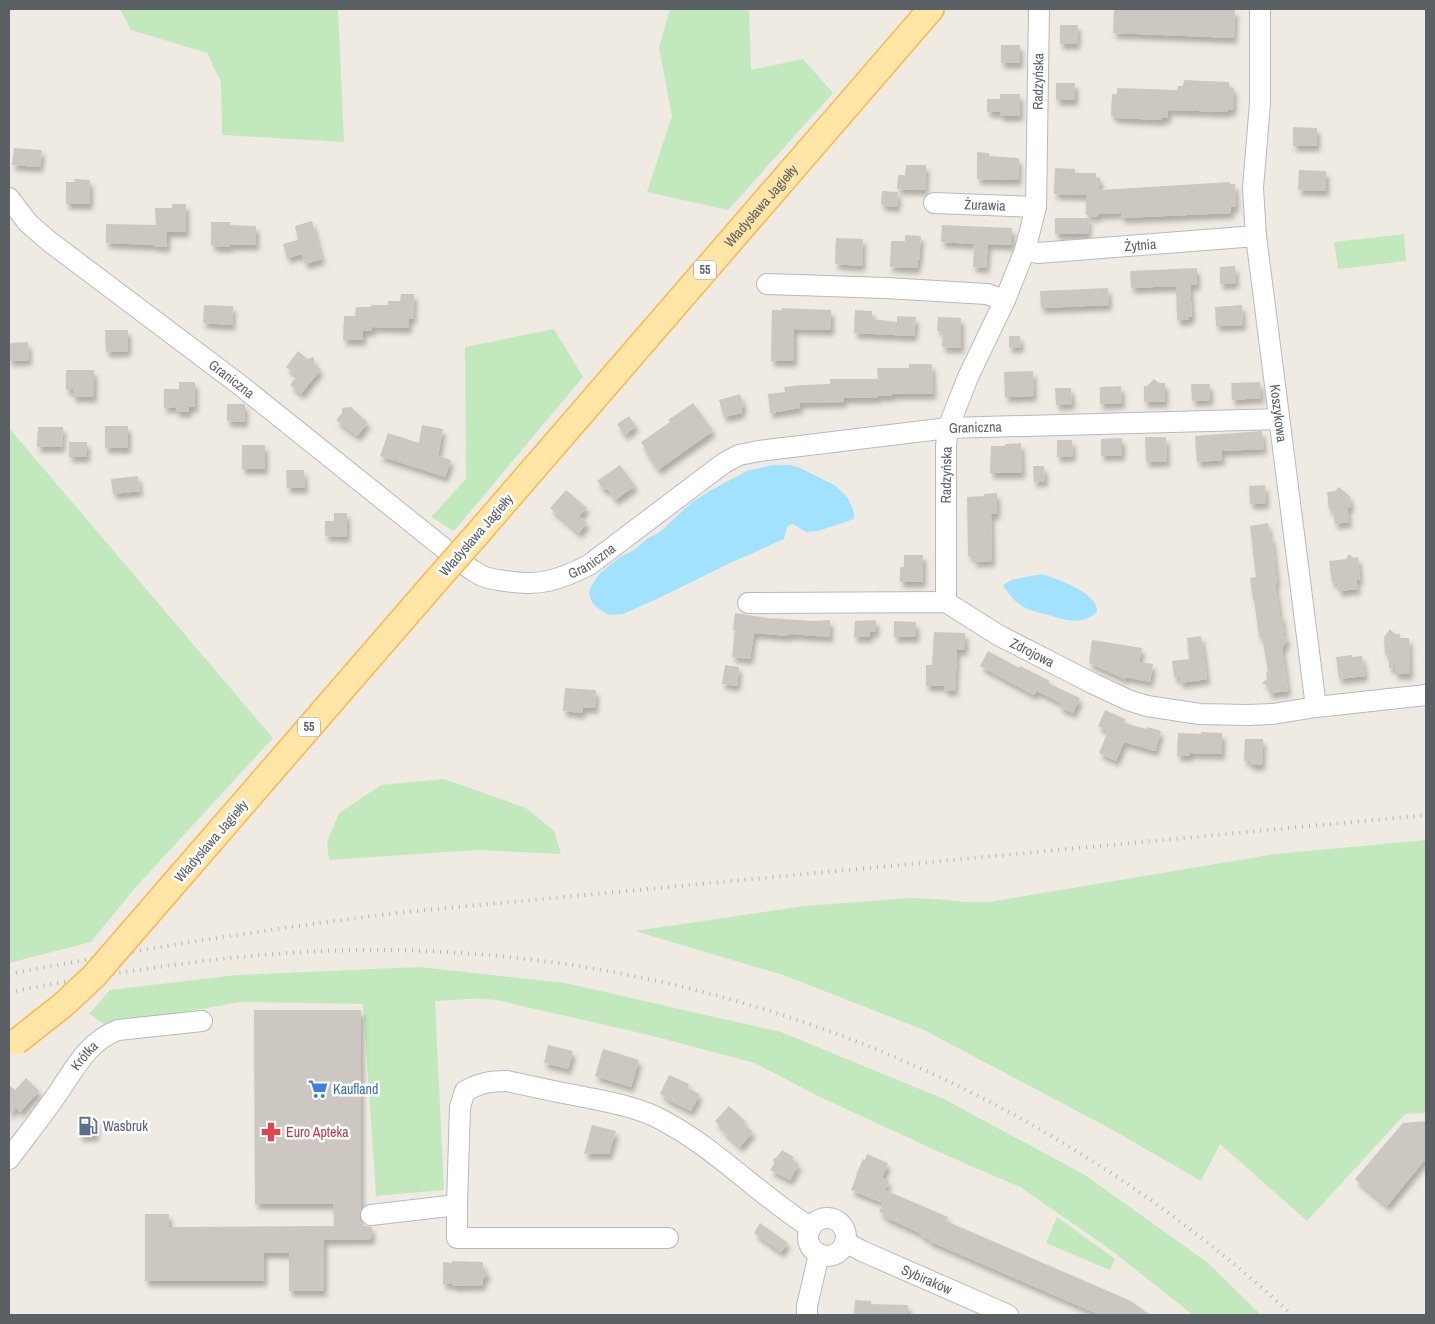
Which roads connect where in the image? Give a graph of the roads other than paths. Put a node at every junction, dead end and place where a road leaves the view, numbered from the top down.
1 (931, 9) edge
2 (1039, 9) edge
3 (1260, 9) edge
4 (9, 198) edge
5 (934, 203) dead end
6 (1036, 207) junction
7 (1256, 236) junction
8 (1025, 250) junction
9 (767, 284) dead end
10 (1005, 300) junction
11 (1279, 419) junction
12 (948, 428) junction
13 (946, 602) junction
14 (748, 603) dead end
15 (1426, 695) edge
16 (1316, 708) junction
17 (202, 1022) dead end
18 (12, 1045) edge
19 (9, 1159) edge
20 (457, 1205) junction
21 (370, 1215) dead end
22 (811, 1228) junction
23 (668, 1238) dead end
24 (845, 1242) junction
25 (819, 1254) junction
26 (807, 1315) edge
27 (1008, 1315) edge

1 - 18 main road, Władysława Jagiełły / 55, bridge
2 - 6 street, Radzyńska
3 - 7 street, Koszykowa
4 - 12 street, Graniczna
5 - 6 street, Żurawia
6 - 8 street, Radzyńska
7 - 8 street, Żytnia
7 - 11 street, Koszykowa
8 - 10 street, Radzyńska
9 - 10 street
10 - 12 street, Radzyńska
11 - 12 street, Graniczna
11 - 16 street, Koszykowa
12 - 13 street, Radzyńska
13 - 14 street
13 - 16 street, Zdrojowa
15 - 16 street
17 - 19 street, Krótka
20 - 21 street
20 - 22 street
20 - 23 street
22 - 24 street
22 - 25 street
24 - 25 street
24 - 27 street, Sybiraków
25 - 26 street

